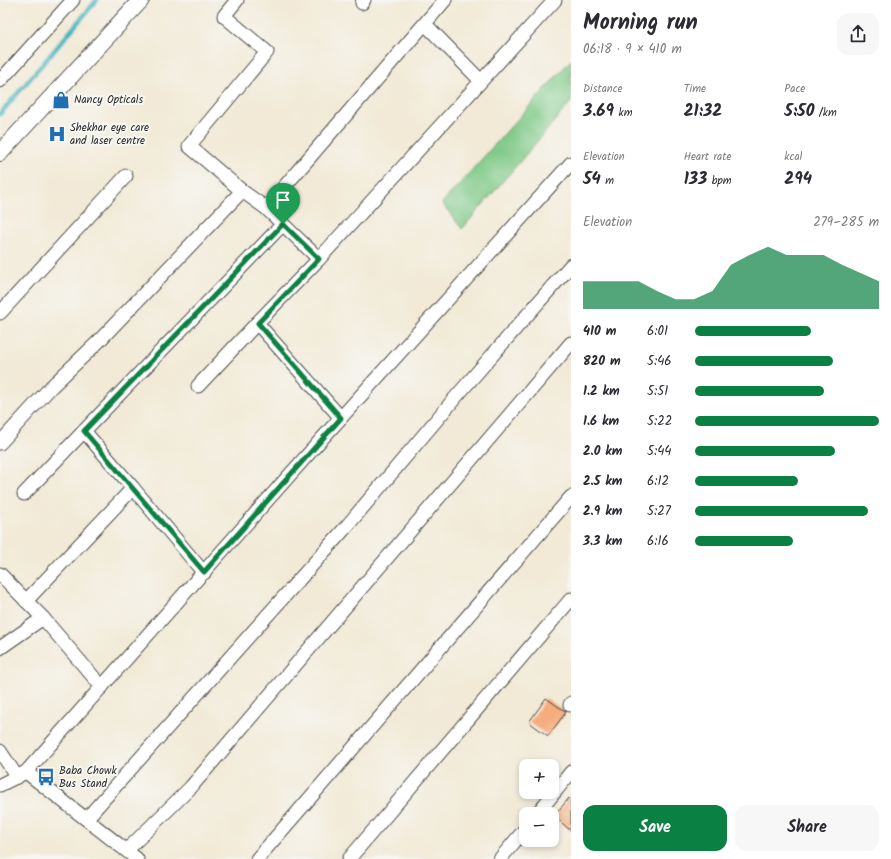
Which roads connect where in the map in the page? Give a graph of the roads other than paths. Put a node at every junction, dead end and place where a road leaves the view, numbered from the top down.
1 (74, 0) edge
2 (141, 0) edge
3 (238, 0) edge
4 (445, 0) edge
5 (555, 0) edge
6 (425, 24) junction
7 (0, 81) edge
8 (481, 81) junction
9 (0, 153) edge
10 (571, 163) edge
11 (126, 176) dead end
12 (242, 190) junction
13 (266, 208) junction
14 (283, 224) junction
15 (319, 259) junction
16 (571, 264) edge
17 (0, 313) edge
18 (258, 323) junction
19 (571, 343) edge
20 (198, 386) dead end
21 (341, 418) junction
22 (84, 431) junction
23 (0, 443) edge
24 (133, 488) junction
25 (24, 494) dead end
26 (571, 497) edge
27 (204, 572) junction
28 (0, 574) edge
29 (571, 599) edge
30 (26, 601) junction
31 (44, 618) junction
32 (0, 648) edge
33 (102, 687) junction
34 (0, 751) edge
35 (571, 772) edge
36 (21, 774) junction
37 (0, 785) edge
38 (543, 807) edge
39 (87, 818) junction
40 (519, 836) edge
41 (127, 850) junction
42 (137, 859) edge
43 (257, 859) edge
44 (349, 859) edge
45 (500, 859) edge

1 - 7 street
2 - 9 street
3 - 12 street
4 - 6 street
5 - 8 street
6 - 8 street
6 - 13 street
8 - 15 street
10 - 21 street
11 - 17 street
12 - 13 street
12 - 23 street
13 - 14 street
14 - 15 street
14 - 22 street
15 - 18 street
16 - 39 street
18 - 20 street
18 - 21 street
19 - 41 street
21 - 27 street
22 - 24 street
22 - 25 street
24 - 27 street
24 - 30 street
26 - 43 street
27 - 33 street
28 - 30 street
29 - 44 street
30 - 31 street
31 - 32 street
31 - 33 street
33 - 36 street
34 - 36 street
35 - 38 street
36 - 37 street
36 - 39 street
39 - 41 street
40 - 45 street
41 - 42 street

